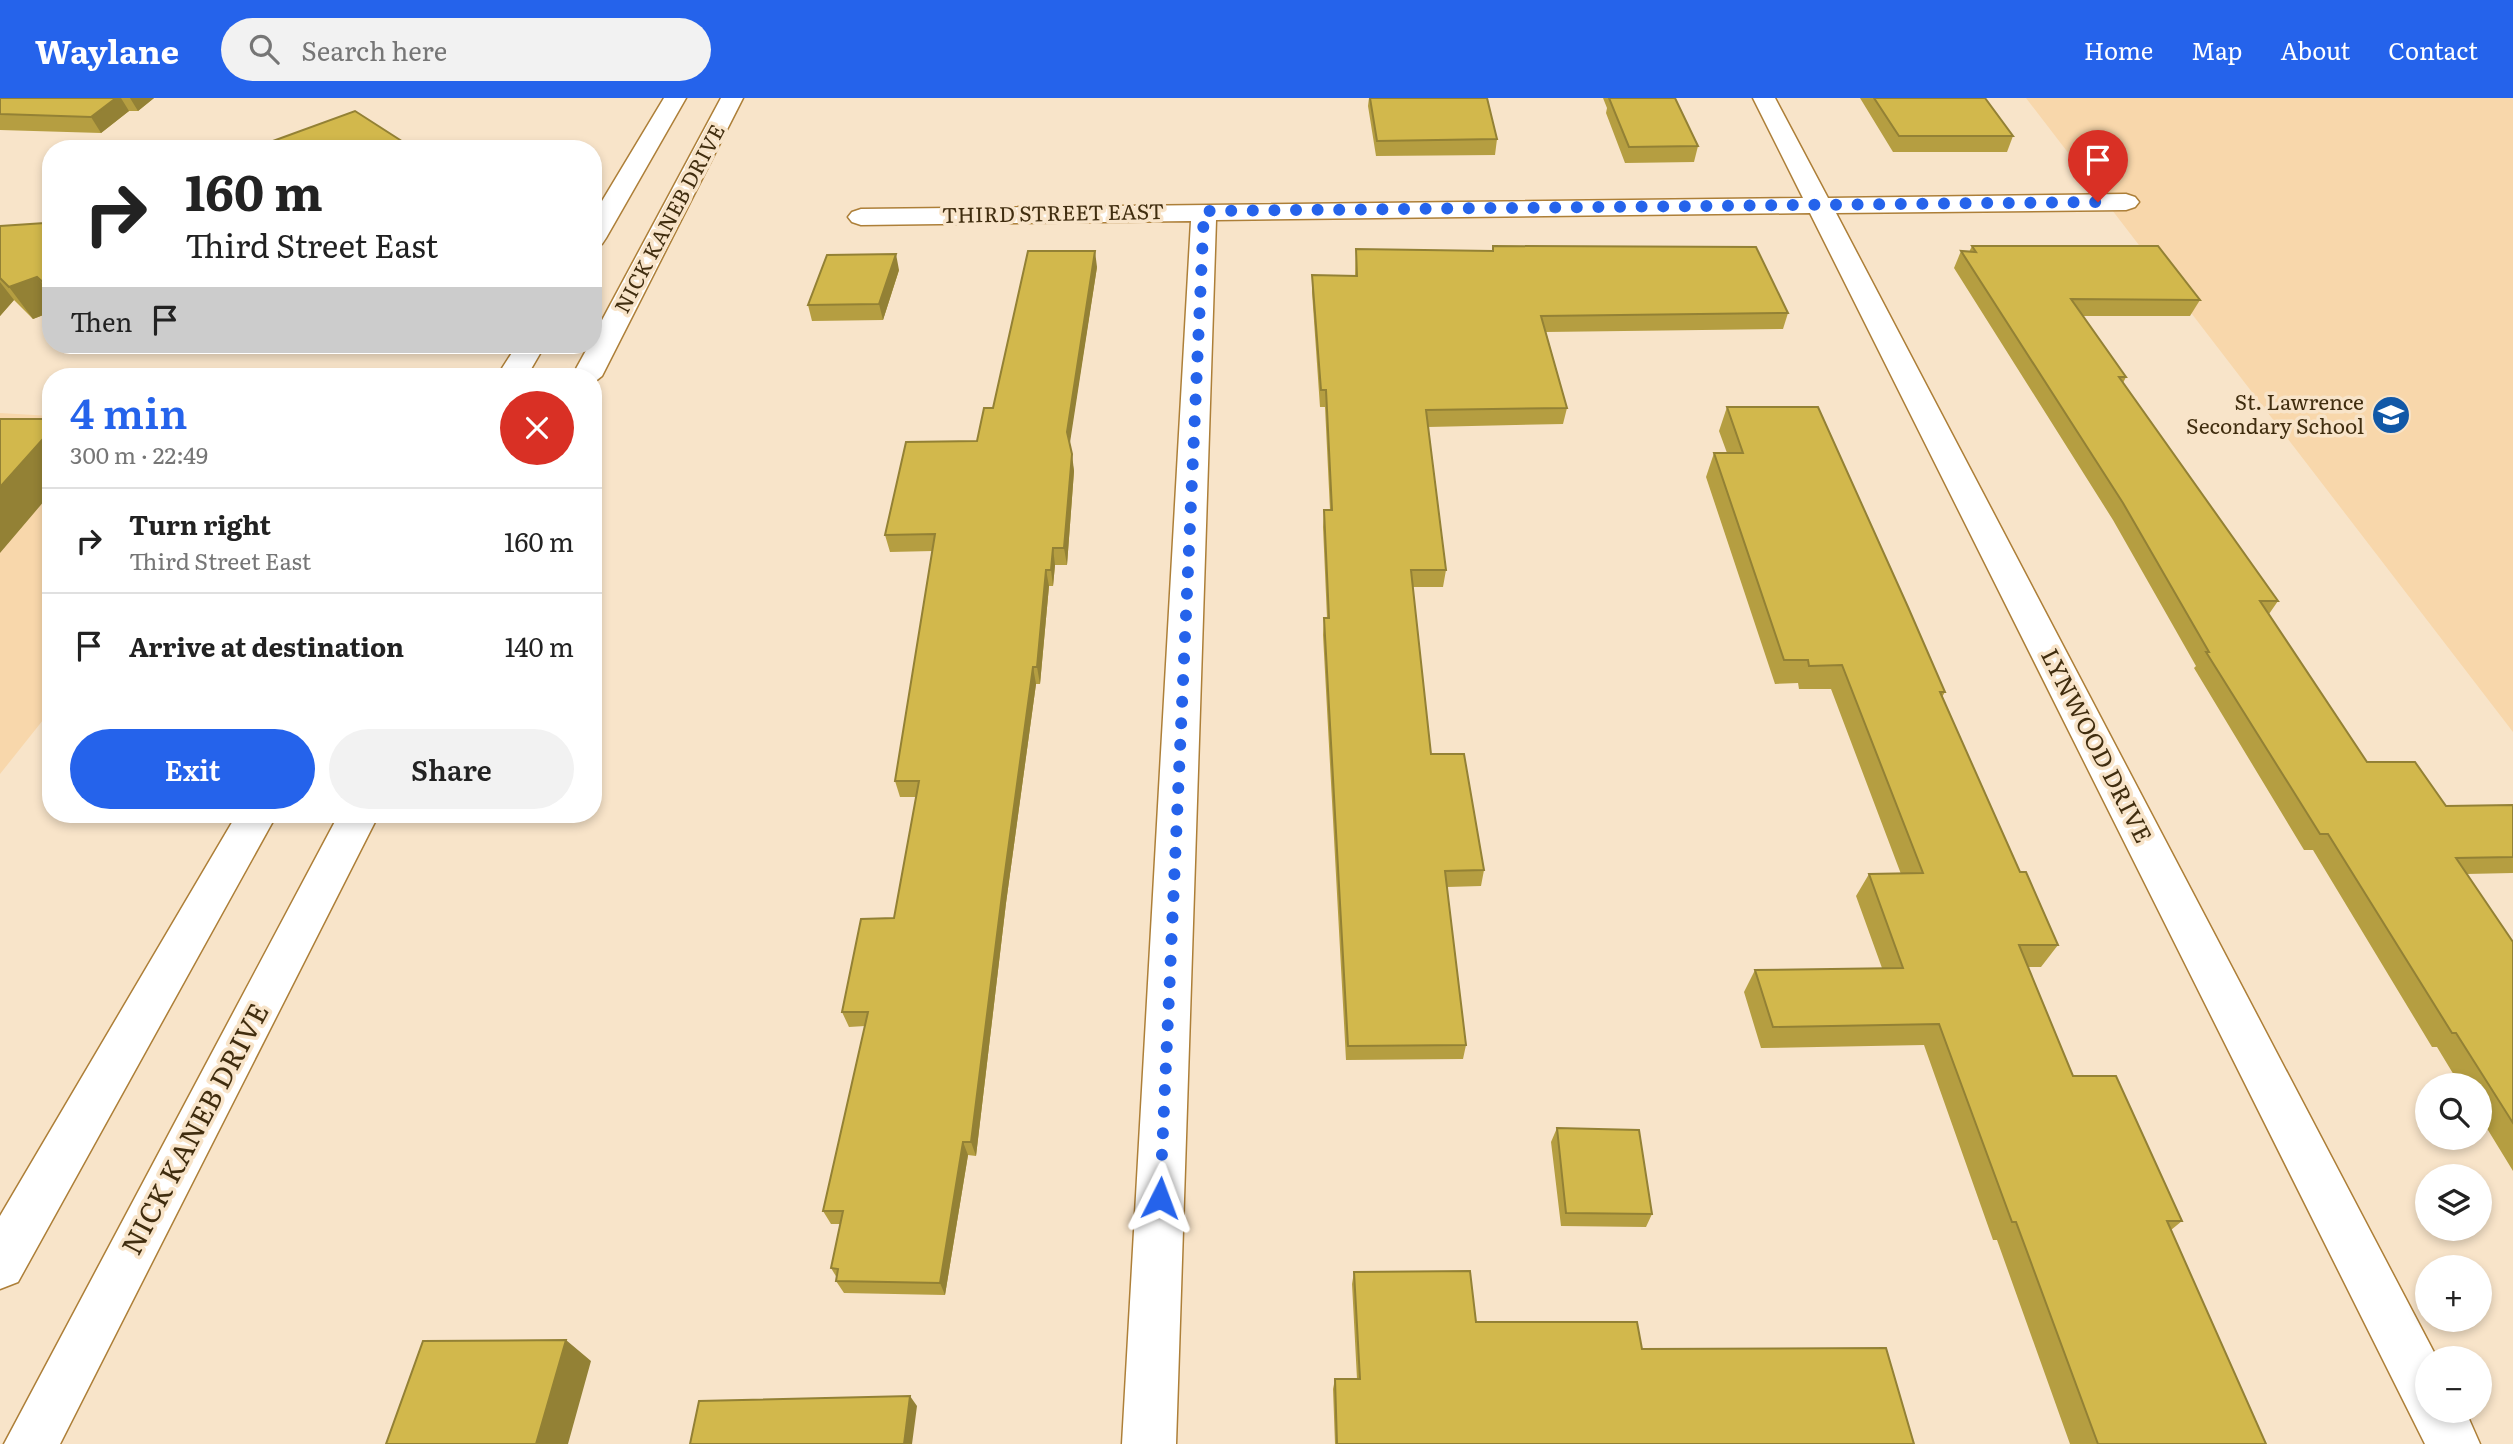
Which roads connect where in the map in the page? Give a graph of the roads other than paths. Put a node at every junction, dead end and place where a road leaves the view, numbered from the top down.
1 (675, 98) edge
2 (732, 98) edge
3 (1764, 98) edge
4 (2126, 202) dead end
5 (1821, 207) junction
6 (1204, 211) junction
7 (861, 217) dead end
8 (602, 223) edge
9 (602, 347) edge
10 (252, 823) edge
11 (354, 823) edge
12 (0, 1264) edge
13 (2415, 1370) edge
14 (2442, 1423) edge
15 (31, 1444) edge
16 (1149, 1444) edge
17 (2453, 1444) edge

1 - 8 street
2 - 9 street, NICK KANEB DRIVE
3 - 5 street, LYNWOOD DRIVE
4 - 5 street, THIRD STREET EAST
5 - 6 street, THIRD STREET EAST
5 - 13 street, LYNWOOD DRIVE
6 - 7 street, THIRD STREET EAST
6 - 16 street
10 - 12 street
11 - 15 street, NICK KANEB DRIVE
14 - 17 street

